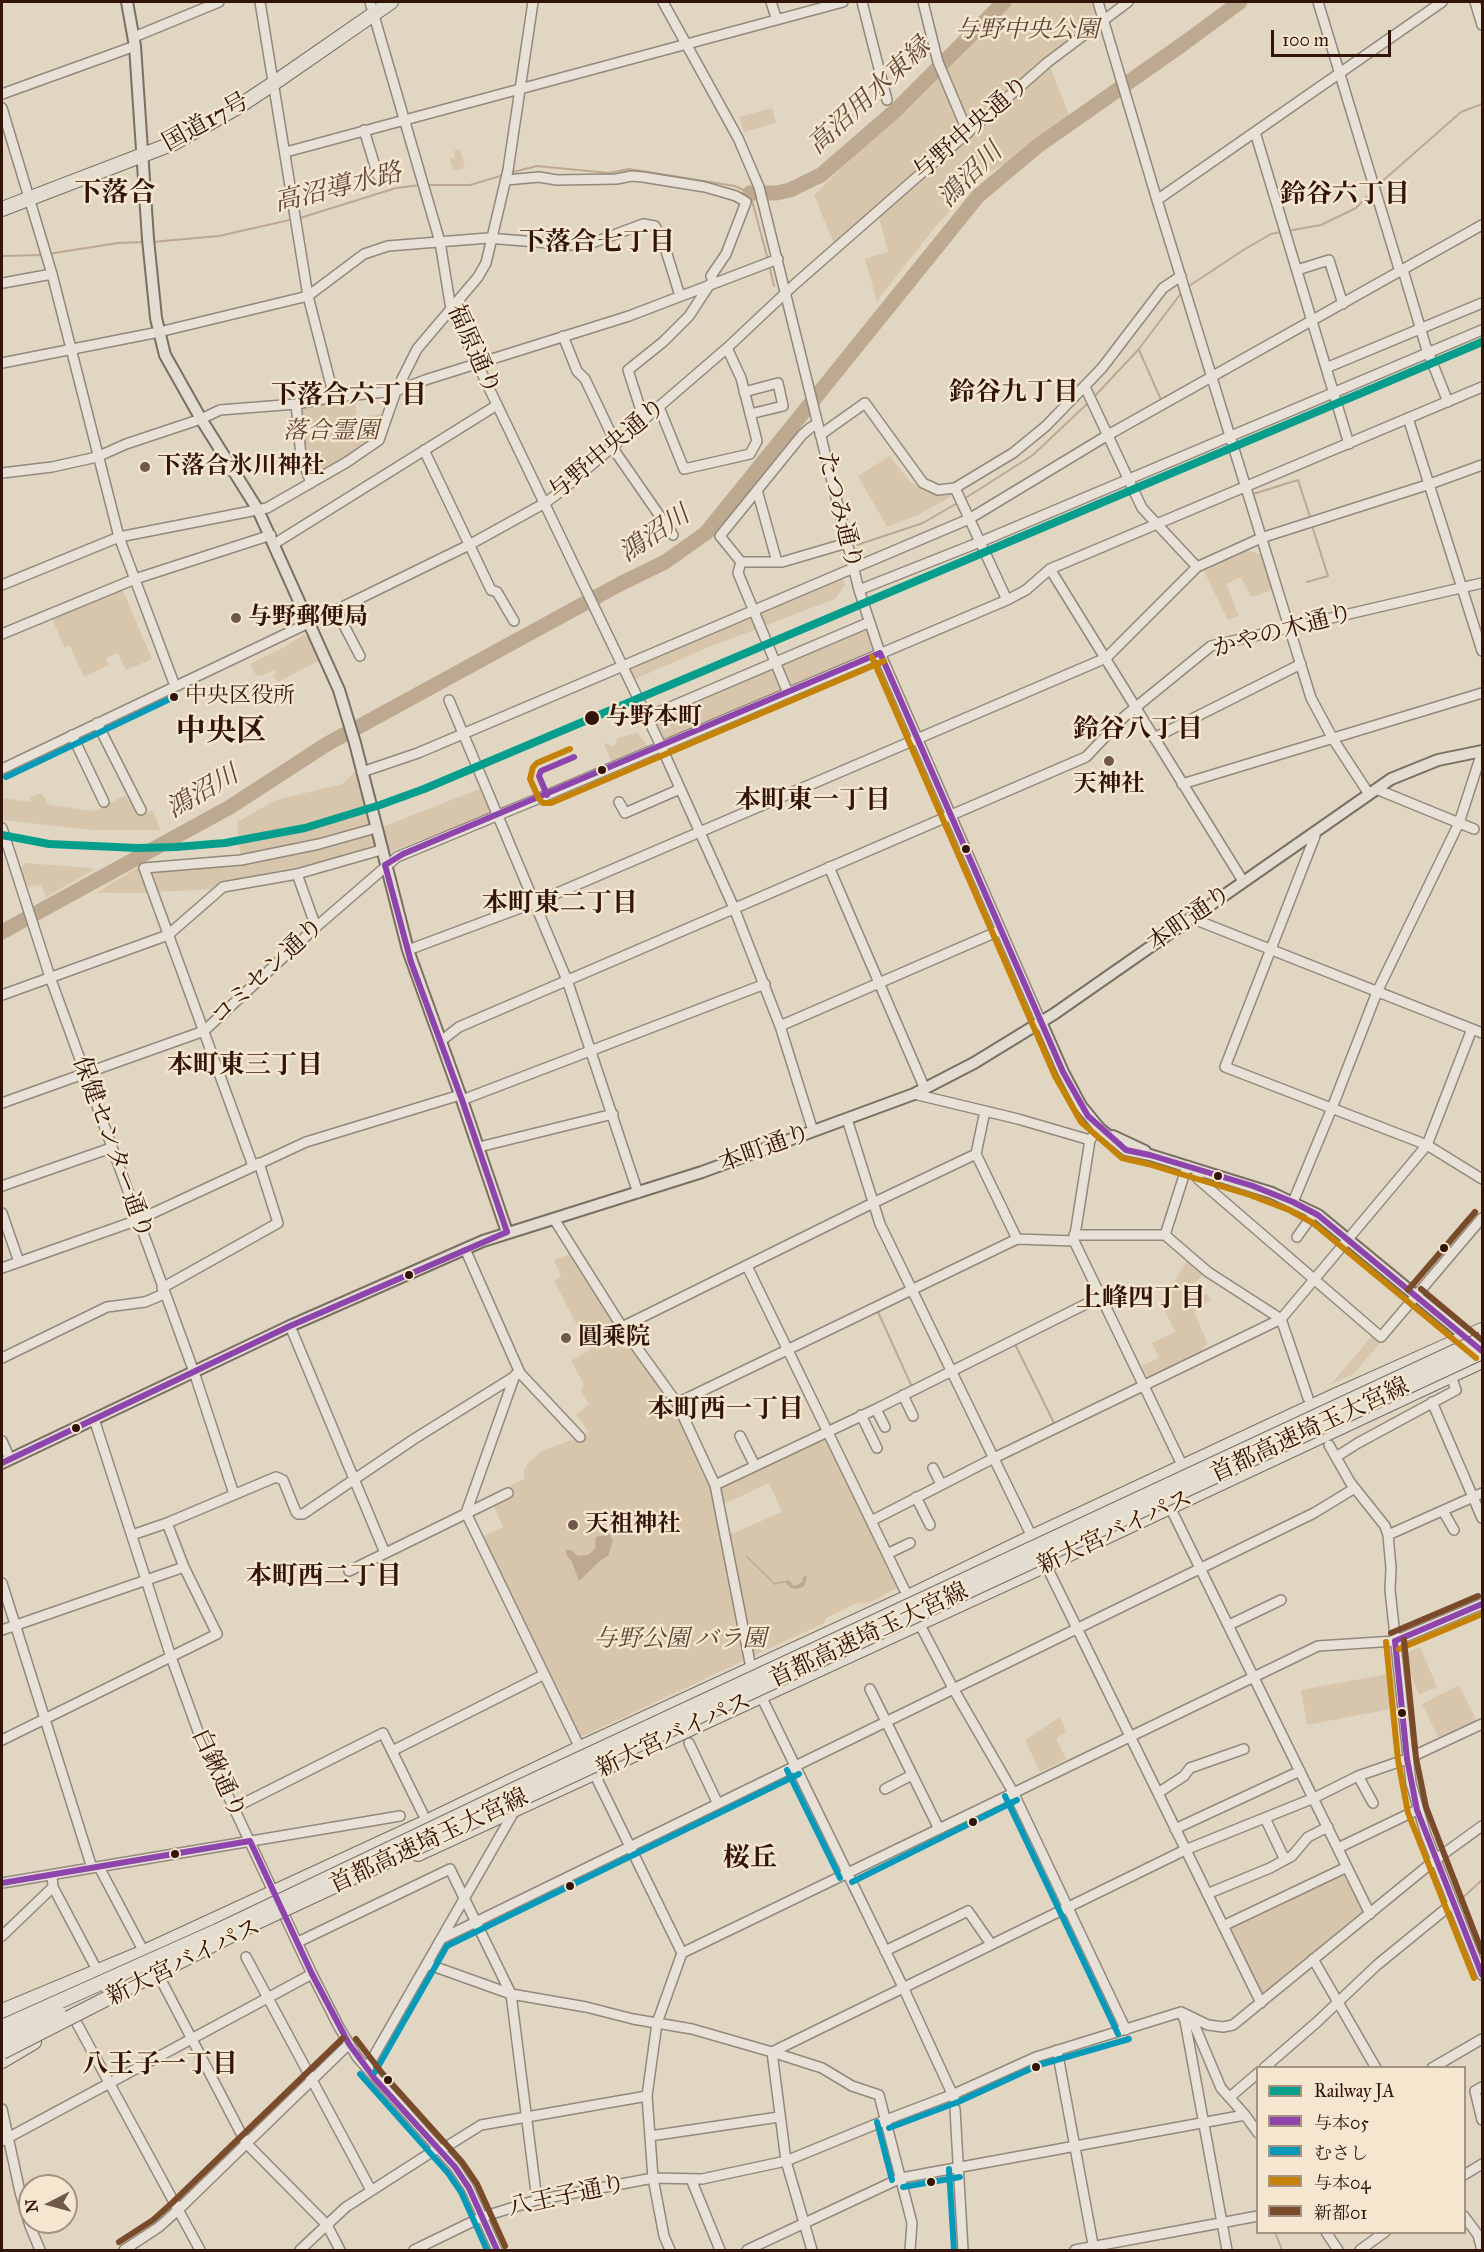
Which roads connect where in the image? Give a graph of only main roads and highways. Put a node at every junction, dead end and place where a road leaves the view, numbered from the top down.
1 (127, 2) edge
2 (392, 2) edge
3 (371, 8) edge
4 (143, 156) junction
5 (2, 208) edge
6 (1482, 751) edge
7 (1041, 1022) junction
8 (507, 1232) junction
9 (1482, 1329) edge
10 (1466, 1337) junction
11 (1482, 1339) edge
12 (1482, 1352) edge
13 (1482, 1361) edge
14 (6, 1461) edge
15 (258, 1916) junction
16 (2, 2013) edge
17 (77, 2016) junction
18 (2, 2027) edge
19 (2, 2038) edge
20 (2, 2052) edge
21 (2, 2061) edge

1 - 4 main road
2 - 3 highway, 国道17号
3 - 4 highway, 国道17号
4 - 5 highway, 国道17号
4 - 8 main road
6 - 7 main road, 本町通り
7 - 8 main road, 本町通り
7 - 10 main road, たつみ通り
8 - 14 main road, 本町通り
9 - 10 highway, 新大宮バイパス
10 - 12 main road, たつみ通り
10 - 16 highway, 新大宮バイパス
11 - 15 highway, 首都高速埼玉大宮線, bridge
12 - 15 highway, 首都高速埼玉大宮線, bridge
13 - 17 highway, 新大宮バイパス
15 - 16 highway, bridge
15 - 18 highway, bridge
15 - 19 highway, bridge
15 - 20 highway, bridge
17 - 18 highway
17 - 21 highway, 新大宮バイパス

